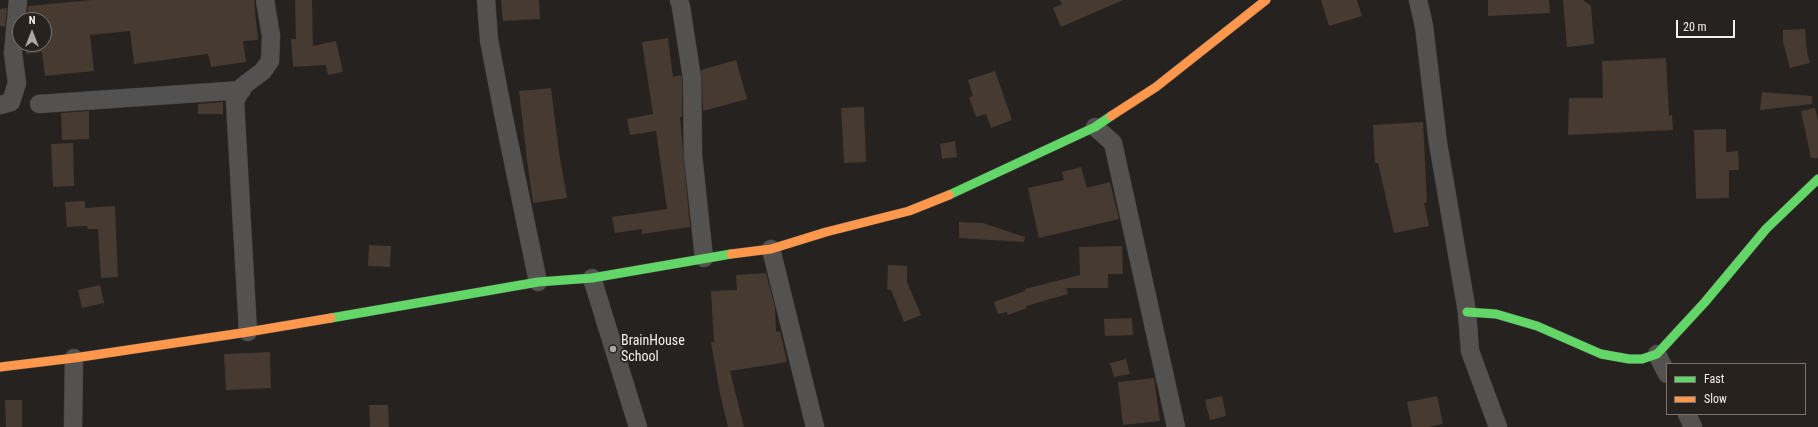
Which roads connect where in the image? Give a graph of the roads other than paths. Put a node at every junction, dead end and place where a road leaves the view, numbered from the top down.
1 (18, 0) edge
2 (266, 0) edge
3 (486, 0) edge
4 (679, 0) edge
5 (1266, 0) edge
6 (1418, 0) edge
7 (242, 90) junction
8 (39, 104) dead end
9 (0, 105) edge
10 (1096, 127) junction
11 (1818, 178) edge
12 (771, 249) junction
13 (704, 258) junction
14 (592, 278) junction
15 (538, 282) junction
16 (1466, 312) junction
17 (248, 332) junction
18 (1657, 354) junction
19 (74, 358) junction
20 (0, 367) edge
21 (1666, 372) edge
22 (1687, 415) edge
23 (73, 427) edge
24 (638, 427) edge
25 (815, 427) edge
26 (1176, 427) edge
27 (1498, 427) edge
28 (1693, 427) edge

1 - 9 street
2 - 7 street
3 - 15 street
4 - 13 street
5 - 10 main road
6 - 16 street
7 - 8 street
7 - 17 street
10 - 12 main road
10 - 26 street
11 - 18 main road
12 - 13 main road
12 - 25 street
13 - 14 main road
14 - 15 main road
14 - 24 street
15 - 17 main road
16 - 18 main road
16 - 27 street
17 - 19 main road
18 - 21 street
19 - 20 main road
19 - 23 street
22 - 28 street

